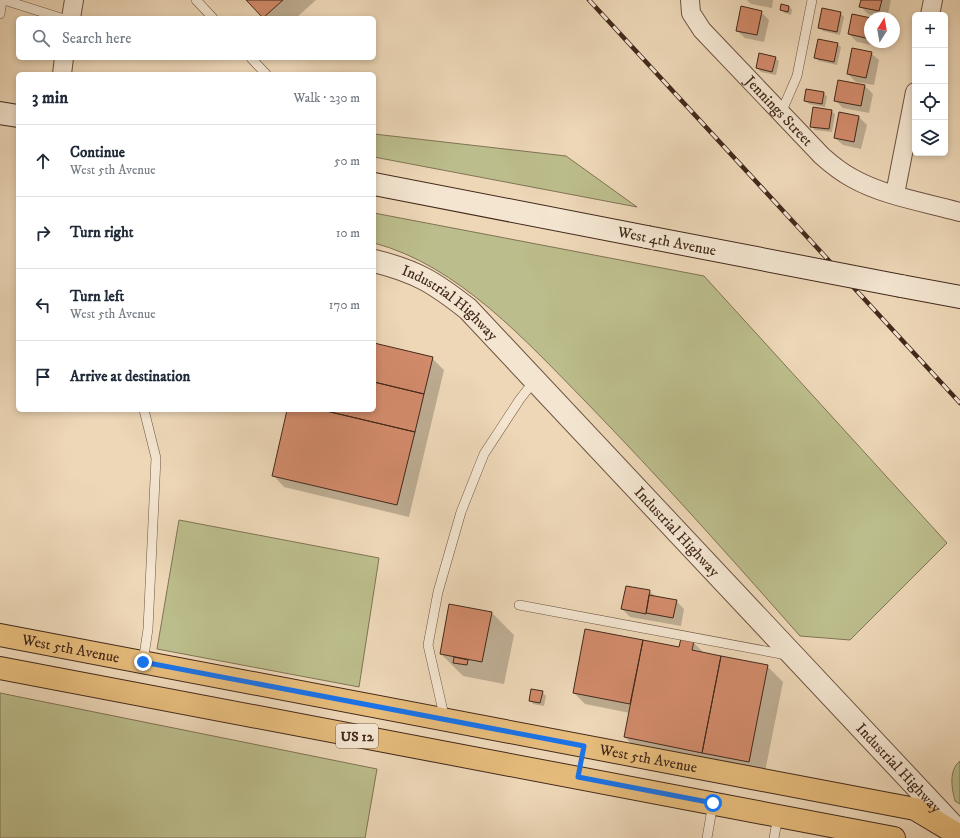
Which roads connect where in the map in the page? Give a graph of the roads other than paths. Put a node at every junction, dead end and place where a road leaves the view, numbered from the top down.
1 (3, 0) edge
2 (74, 0) edge
3 (196, 0) edge
4 (690, 0) edge
5 (812, 0) edge
6 (933, 0) edge
7 (931, 12) edge
8 (0, 14) edge
9 (55, 16) edge
10 (71, 16) edge
11 (211, 16) edge
12 (64, 60) edge
13 (253, 60) edge
14 (62, 72) edge
15 (264, 72) edge
16 (912, 107) edge
17 (0, 113) edge
18 (781, 113) junction
19 (16, 116) edge
20 (376, 184) edge
21 (895, 194) junction
22 (960, 212) edge
23 (376, 262) edge
24 (960, 297) edge
25 (535, 380) junction
26 (144, 412) edge
27 (518, 605) dead end
28 (0, 635) edge
29 (794, 656) junction
30 (143, 662) junction
31 (0, 668) edge
32 (136, 695) junction
33 (445, 720) junction
34 (584, 746) junction
35 (578, 777) junction
36 (713, 803) junction
37 (778, 816) junction
38 (960, 833) edge
39 (960, 836) edge
40 (707, 838) edge
41 (774, 838) edge
42 (889, 838) edge

1 - 8 lane
1 - 9 lane
2 - 10 street
3 - 11 lane
4 - 18 street, Jennings Street
5 - 18 lane
6 - 7 street
12 - 14 street
13 - 15 lane
16 - 21 street
17 - 19 street
18 - 21 street, Jennings Street
20 - 24 street, West 4th Avenue, bridge
21 - 22 street, Jennings Street
23 - 25 street, Industrial Highway
25 - 29 street, Industrial Highway
25 - 33 lane
26 - 30 lane
27 - 29 lane
28 - 30 main road, West 5th Avenue / US 12
29 - 38 street, Industrial Highway
30 - 32 main road
30 - 33 main road, West 5th Avenue / US 12
31 - 32 main road, US 12
32 - 35 main road, US 12
33 - 34 main road, West 5th Avenue / US 12
34 - 35 main road
34 - 39 main road, West 5th Avenue / US 12
35 - 36 main road, US 12
36 - 37 main road, US 12
36 - 40 lane
37 - 41 lane
37 - 42 main road, US 12

